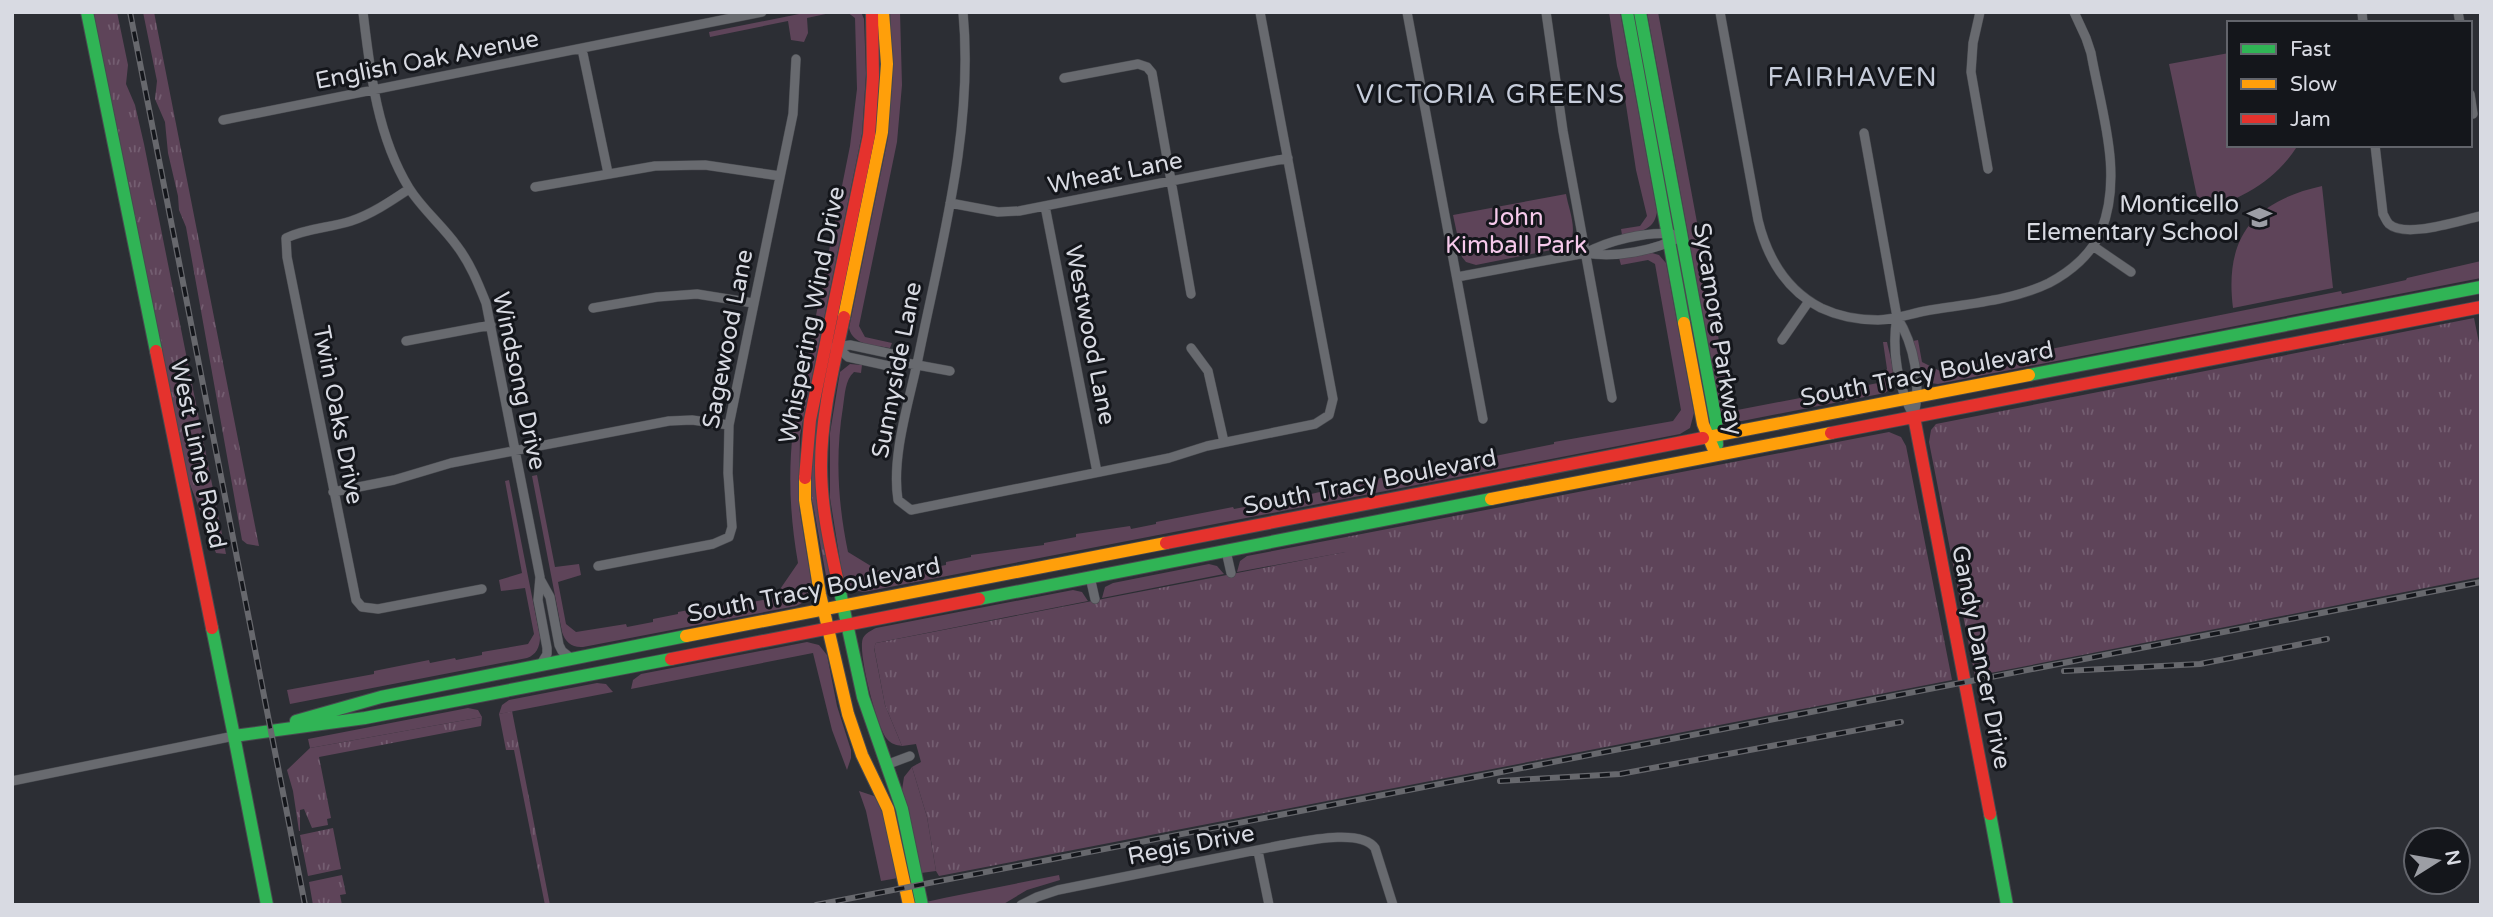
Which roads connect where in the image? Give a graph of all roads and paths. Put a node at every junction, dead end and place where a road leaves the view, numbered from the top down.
1 (87, 12) edge
2 (363, 12) edge
3 (872, 12) edge
4 (883, 12) edge
5 (963, 12) edge
6 (1261, 12) edge
7 (1408, 12) edge
8 (1546, 12) edge
9 (1627, 12) edge
10 (1640, 12) edge
11 (1720, 12) edge
12 (1980, 12) edge
13 (2074, 12) edge
14 (755, 13) edge
15 (582, 49) junction
16 (796, 59) dead end
17 (1064, 78) dead end
18 (375, 90) junction
19 (2472, 107) edge
20 (2473, 114) dead end
21 (223, 120) dead end
22 (1864, 133) dead end
23 (2375, 147) edge
24 (1288, 158) junction
25 (1988, 169) dead end
26 (608, 173) junction
27 (780, 176) junction
28 (1170, 182) junction
29 (536, 187) dead end
30 (409, 189) junction
31 (950, 203) junction
32 (1045, 206) junction
33 (2481, 216) edge
34 (1682, 236) junction
35 (1668, 238) junction
36 (2093, 246) junction
37 (1586, 253) junction
38 (2131, 272) dead end
39 (1457, 277) junction
40 (2481, 287) edge
41 (1191, 294) dead end
42 (1809, 301) junction
43 (753, 303) junction
44 (2481, 307) edge
45 (593, 308) dead end
46 (1897, 317) junction
47 (491, 325) junction
48 (1782, 340) dead end
49 (405, 341) dead end
50 (832, 347) junction
51 (1191, 348) dead end
52 (916, 365) junction
53 (950, 371) dead end
54 (1612, 398) dead end
55 (1911, 398) junction
56 (1914, 417) junction
57 (1483, 419) dead end
58 (729, 425) junction
59 (1712, 437) junction
60 (1224, 442) junction
61 (515, 451) junction
62 (1717, 455) junction
63 (1097, 472) junction
64 (333, 492) junction
65 (1226, 551) junction
66 (598, 566) dead end
67 (1231, 573) dead end
68 (540, 577) junction
69 (1090, 577) junction
70 (482, 589) dead end
71 (1095, 599) dead end
72 (843, 606) junction
73 (824, 610) junction
74 (848, 624) junction
75 (829, 628) junction
76 (572, 659) junction
77 (540, 665) junction
78 (271, 730) junction
79 (234, 736) junction
80 (910, 756) dead end
81 (886, 765) junction
82 (12, 781) edge
83 (1258, 851) junction
84 (268, 905) edge
85 (909, 905) edge
86 (922, 905) edge
87 (1021, 905) edge
88 (1269, 905) edge
89 (1393, 905) edge
90 (2007, 905) edge

1 - 79 main road, West Linne Road
2 - 18 street, Windsong Drive
3 - 50 main road, Whispering Wind Drive
4 - 50 main road, Whispering Wind Drive
5 - 31 street, Sunnyside Lane
6 - 24 street
7 - 39 street
8 - 37 street
9 - 35 main road, Sycamore Parkway
10 - 34 main road, Sycamore Parkway
11 - 42 street
12 - 25 street
13 - 36 street
14 - 15 street, English Oak Avenue
15 - 18 street, English Oak Avenue
15 - 26 street
16 - 27 street, Sagewood Lane
17 - 28 street
18 - 21 street, English Oak Avenue
18 - 30 street, Windsong Drive
19 - 20 street
22 - 46 street
23 - 33 street
24 - 28 street, Wheat Lane
24 - 60 street, Sunnyside Lane
26 - 27 street
26 - 29 street
27 - 43 street, Sagewood Lane
28 - 32 street, Wheat Lane
28 - 41 street
30 - 47 street, Windsong Drive
30 - 64 street, Twin Oaks Drive
31 - 32 street, Wheat Lane
31 - 52 street, Sunnyside Lane
32 - 63 street, Westwood Lane
34 - 35 street
34 - 59 main road, Sycamore Parkway
35 - 37 street
35 - 59 main road, Sycamore Parkway
36 - 38 street
36 - 46 street
37 - 39 street
37 - 54 street
39 - 57 street
40 - 55 main road, South Tracy Boulevard
42 - 46 street
42 - 48 street
43 - 45 street
43 - 58 street, Sagewood Lane
44 - 56 main road, South Tracy Boulevard
46 - 55 street
46 - 55 street
47 - 49 street
47 - 61 street, Windsong Drive
50 - 52 street
50 - 72 main road, Whispering Wind Drive
50 - 73 main road, Whispering Wind Drive
51 - 60 street
52 - 53 street
52 - 63 street, Sunnyside Lane
55 - 56 street
55 - 59 main road, South Tracy Boulevard
56 - 62 main road, South Tracy Boulevard
56 - 90 main road, Gandy Dancer Drive
58 - 61 street
58 - 66 street, Sagewood Lane
59 - 62 main road, Sycamore Parkway
59 - 72 main road, South Tracy Boulevard
60 - 63 street, Sunnyside Lane
61 - 64 street
61 - 68 street, Windsong Drive
62 - 65 main road, South Tracy Boulevard
64 - 70 street, Twin Oaks Drive
65 - 67 street
65 - 69 main road, South Tracy Boulevard
68 - 76 street, Windsong Drive
68 - 77 street, Windsong Drive
69 - 71 street
69 - 74 main road, South Tracy Boulevard
72 - 73 main road, South Tracy Boulevard
72 - 74 main road, Whispering Wind Drive
73 - 75 main road, Whispering Wind Drive
73 - 76 main road, South Tracy Boulevard
74 - 75 main road, South Tracy Boulevard
74 - 81 main road, Whispering Wind Drive
75 - 78 main road, South Tracy Boulevard
75 - 85 main road, Whispering Wind Drive
76 - 77 main road, South Tracy Boulevard
77 - 78 main road, South Tracy Boulevard
78 - 79 main road, South Tracy Boulevard
79 - 82 street, South Tracy Boulevard
79 - 84 main road, West Linne Road
80 - 81 street
81 - 86 main road, Whispering Wind Drive
83 - 87 street, Regis Drive
83 - 88 street
83 - 89 street, Regis Drive

